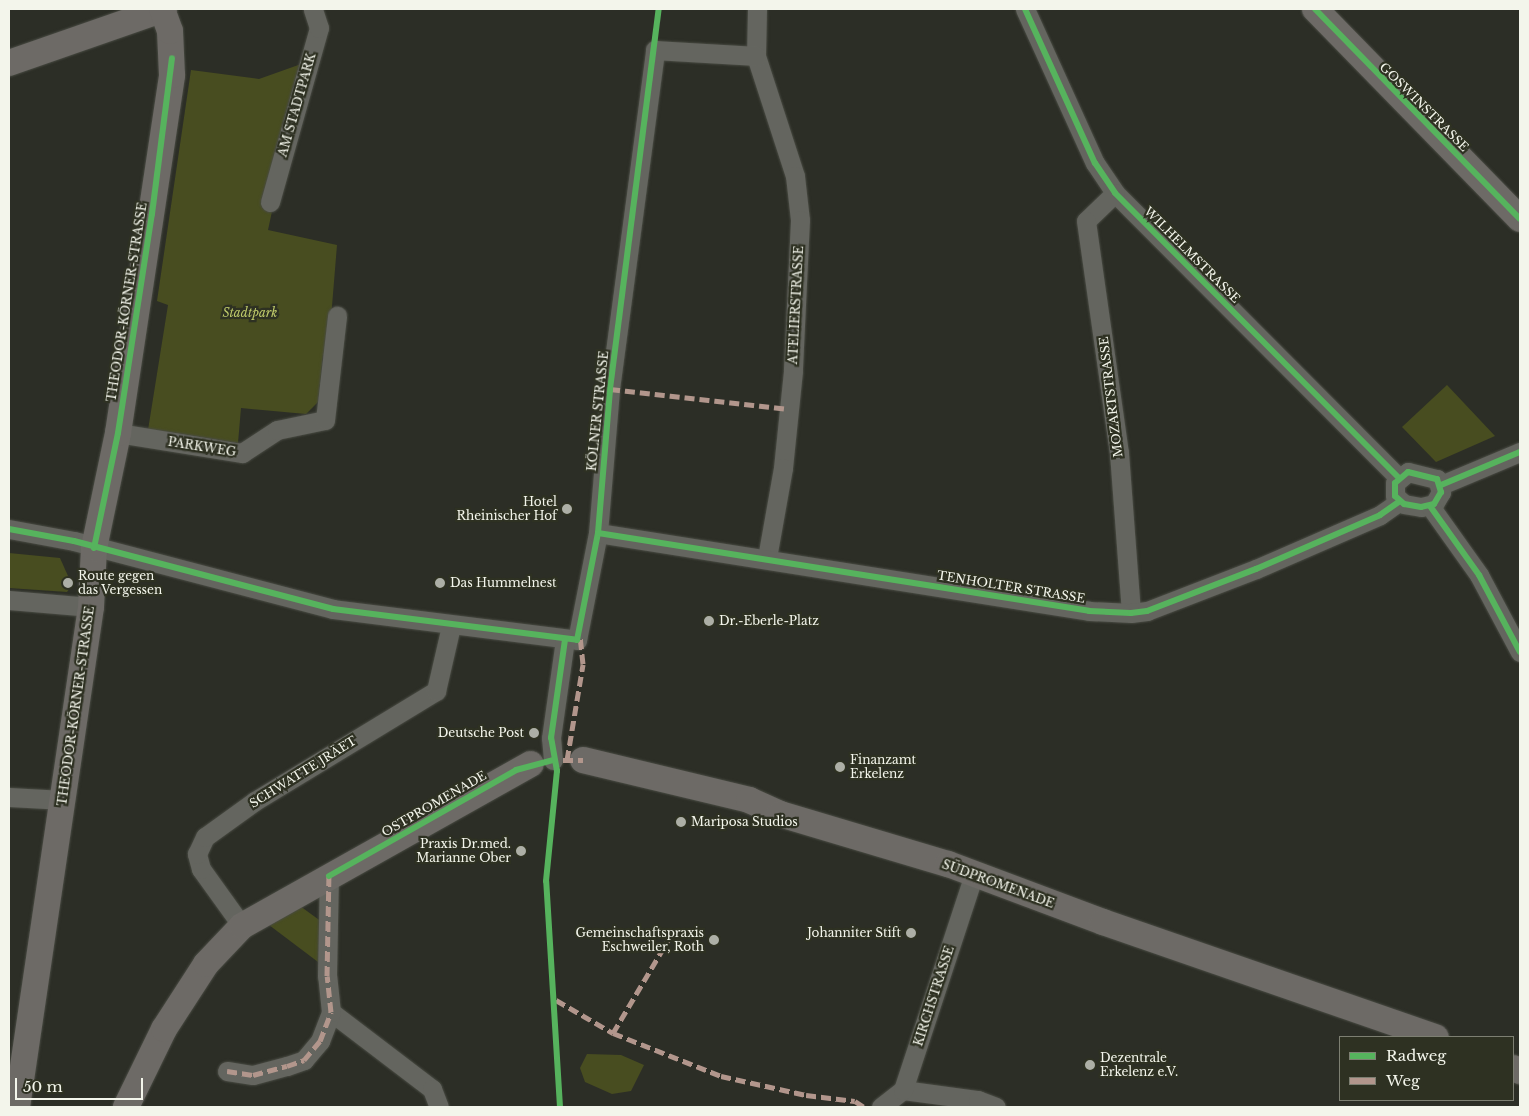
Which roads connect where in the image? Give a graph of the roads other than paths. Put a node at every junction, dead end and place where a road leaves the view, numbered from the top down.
1 (164, 9) edge
2 (313, 9) edge
3 (757, 9) edge
4 (1025, 9) edge
5 (1315, 9) edge
6 (756, 56) junction
7 (9, 63) edge
8 (1115, 193) junction
9 (270, 202) dead end
10 (1520, 219) edge
11 (337, 316) dead end
12 (118, 433) junction
13 (1520, 452) edge
14 (1399, 478) junction
15 (1441, 485) junction
16 (1400, 501) junction
17 (1430, 506) junction
18 (9, 529) edge
19 (598, 533) junction
20 (94, 548) junction
21 (767, 558) junction
22 (9, 600) edge
23 (91, 607) junction
24 (1131, 613) junction
25 (451, 626) junction
26 (565, 640) junction
27 (1520, 652) edge
28 (583, 760) joint
29 (542, 762) junction
30 (9, 797) edge
31 (64, 800) junction
32 (974, 874) junction
33 (329, 876) junction
34 (242, 926) junction
35 (331, 1012) junction
36 (1433, 1036) edge
37 (227, 1071) dead end
38 (903, 1090) junction
39 (17, 1107) edge
40 (126, 1107) edge
41 (438, 1107) edge
42 (881, 1107) edge
43 (996, 1107) edge

1 - 7 street
1 - 12 street, THEODOR-KÖRNER-STRASSE
2 - 9 street, AM STADTPARK
3 - 6 street
4 - 8 street, WILHELMSTRASSE
5 - 10 street, GOSWINSTRASSE
6 - 19 street, KÖLNER STRASSE
6 - 21 street, ATELIERSTRASSE
8 - 14 street, WILHELMSTRASSE
8 - 24 street, MOZARTSTRASSE
11 - 12 street, PARKWEG
12 - 20 street, THEODOR-KÖRNER-STRASSE
13 - 15 street
14 - 15 street
14 - 16 street
15 - 17 street
16 - 17 street
16 - 24 street, TENHOLTER STRASSE
17 - 27 street
18 - 20 street
19 - 21 street, TENHOLTER STRASSE
19 - 26 street, KÖLNER STRASSE
20 - 23 street, THEODOR-KÖRNER-STRASSE
20 - 25 street
21 - 24 street, TENHOLTER STRASSE
22 - 23 street
23 - 31 street, THEODOR-KÖRNER-STRASSE
25 - 26 street
25 - 34 street, SCHWATTE JRÄET
26 - 29 street
28 - 29 street, SÜDPROMENADE
28 - 32 street, SÜDPROMENADE
29 - 33 street, OSTPROMENADE
30 - 31 street
31 - 39 street, THEODOR-KÖRNER-STRASSE
32 - 36 street, SÜDPROMENADE
32 - 38 street, KIRCHSTRASSE
33 - 34 street, OSTPROMENADE
33 - 35 street
34 - 40 street, OSTPROMENADE
35 - 37 street
35 - 41 street
38 - 42 street
38 - 43 street

